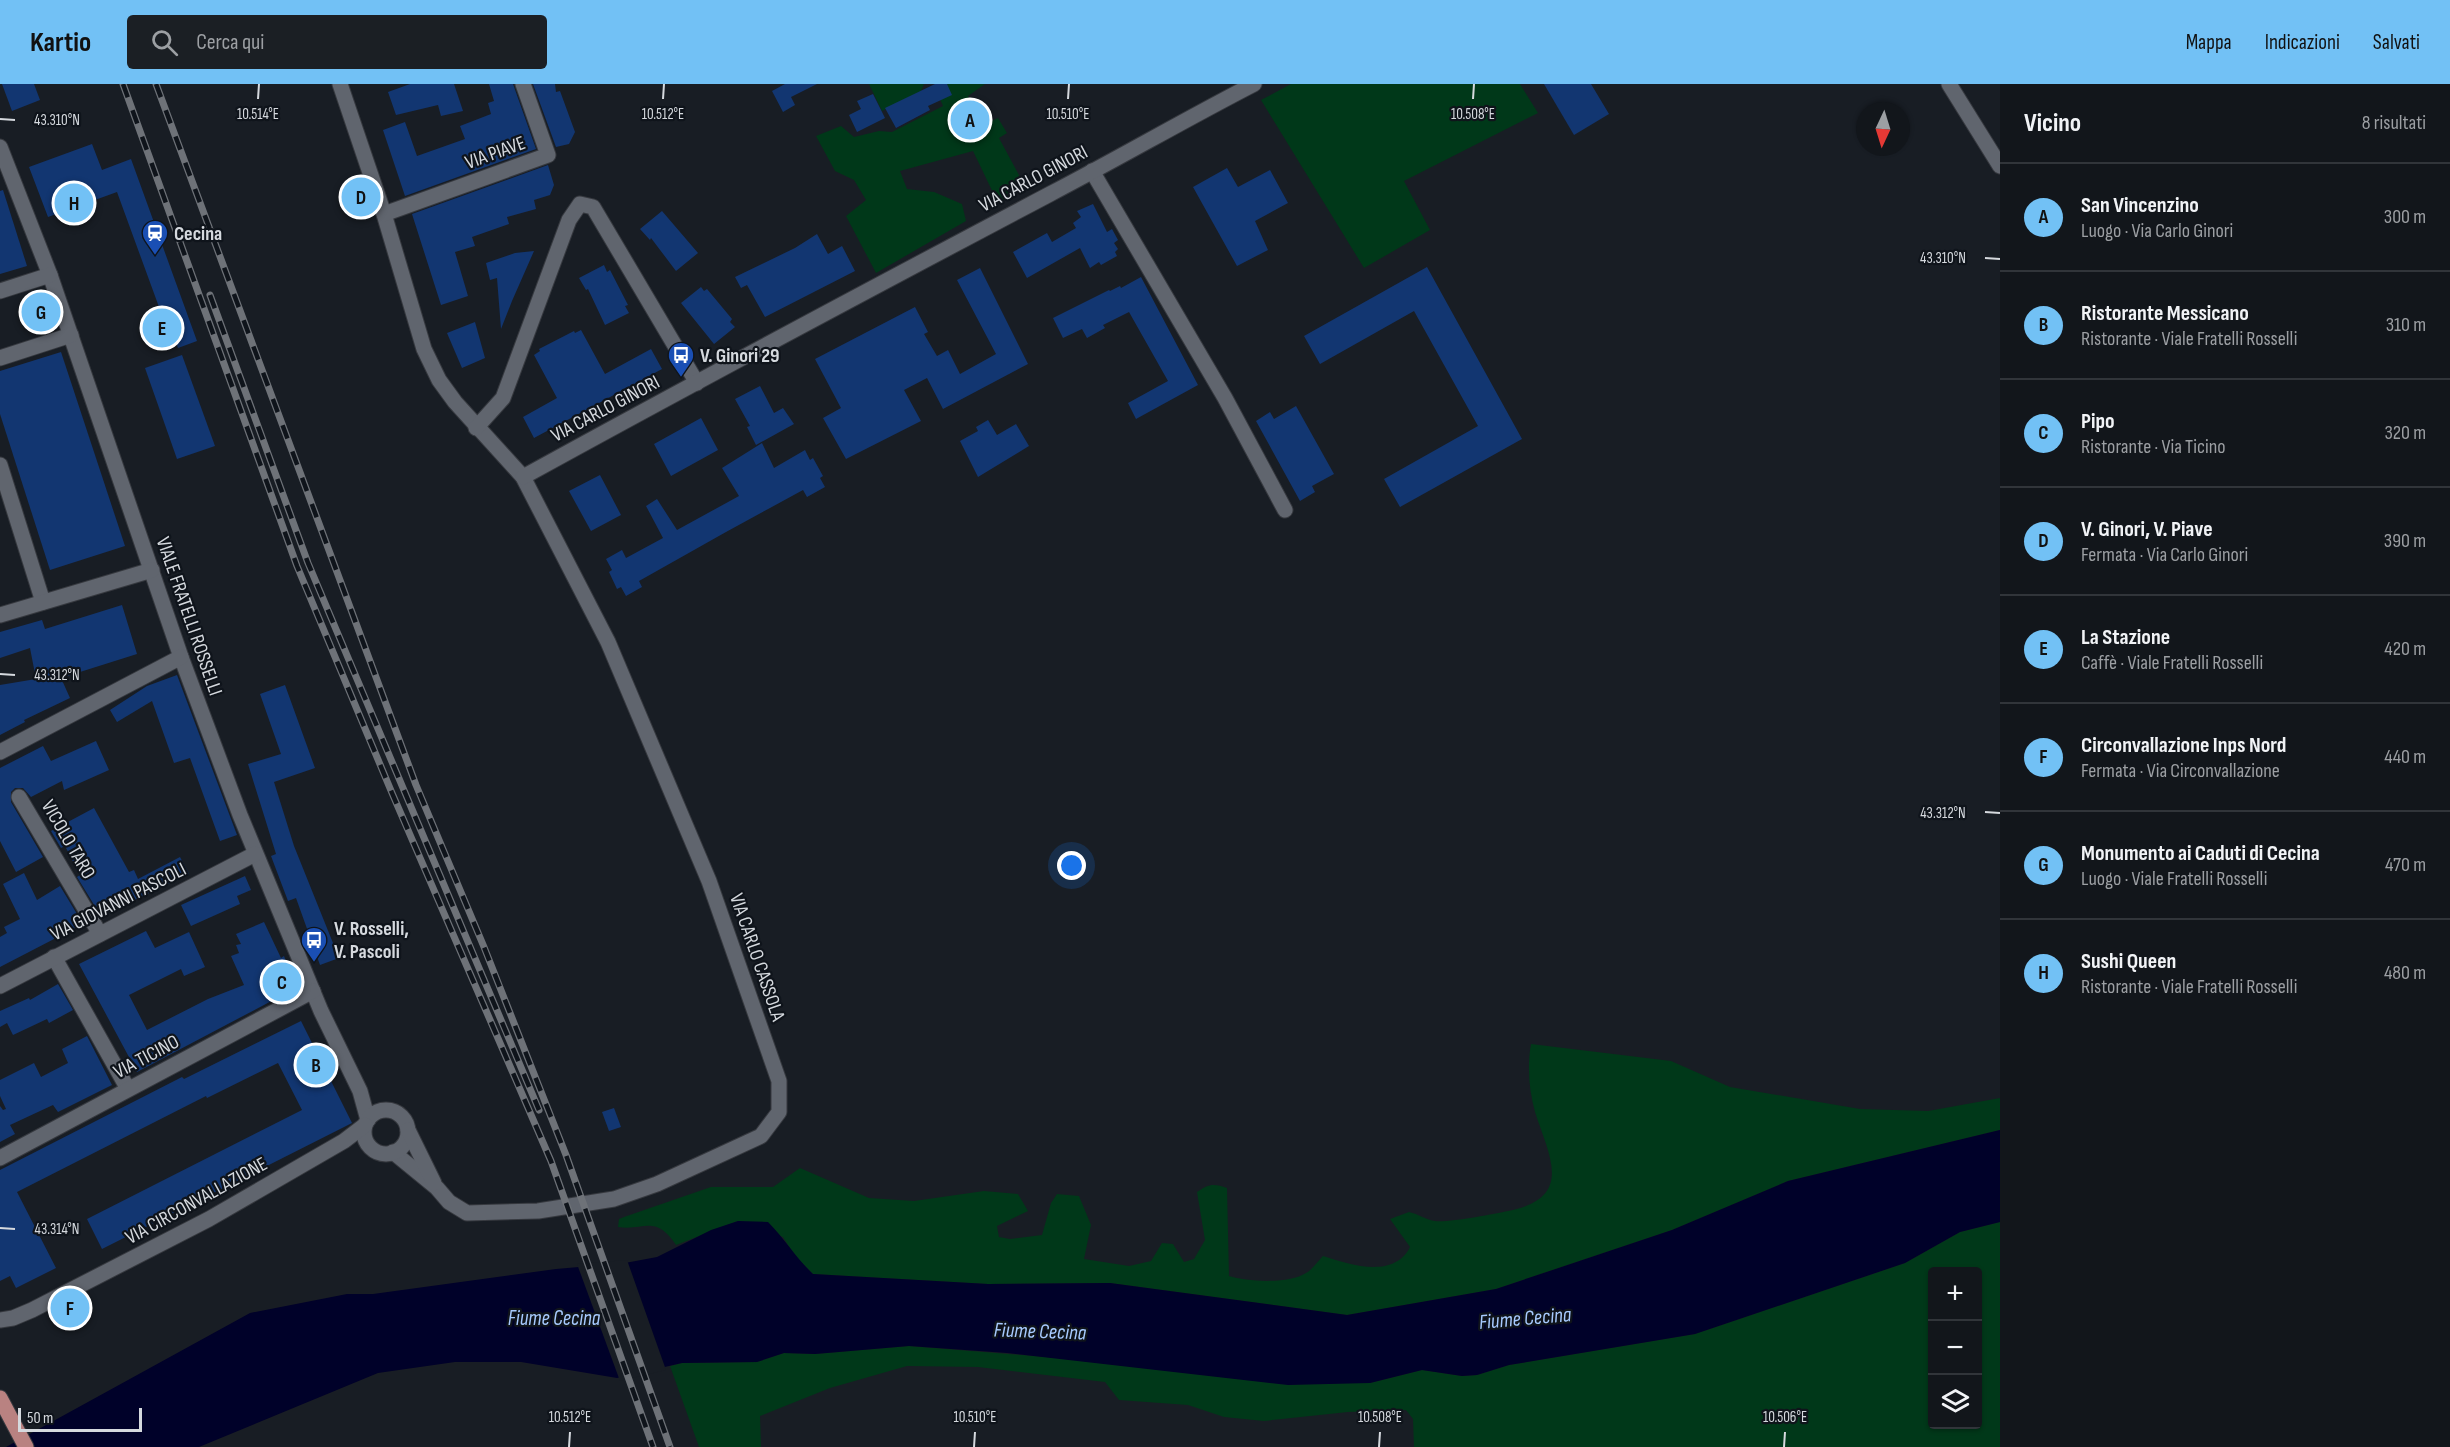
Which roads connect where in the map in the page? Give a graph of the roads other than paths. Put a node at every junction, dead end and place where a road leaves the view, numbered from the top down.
1 (340, 84) edge
2 (523, 84) edge
3 (1254, 84) edge
4 (1949, 84) edge
5 (1, 150) edge
6 (2000, 166) edge
7 (1092, 171) junction
8 (384, 214) junction
9 (50, 275) junction
10 (0, 291) edge
11 (71, 335) junction
12 (0, 358) edge
13 (697, 383) junction
14 (476, 428) junction
15 (0, 465) edge
16 (523, 477) junction
17 (1285, 510) dead end
18 (152, 570) junction
19 (43, 602) junction
20 (0, 615) edge
21 (181, 657) junction
22 (0, 752) edge
23 (20, 797) dead end
24 (255, 854) junction
25 (100, 934) junction
26 (54, 957) junction
27 (0, 986) edge
28 (313, 991) junction
29 (128, 1089) junction
30 (360, 1091) junction
31 (383, 1110) junction
32 (366, 1122) junction
33 (408, 1130) junction
34 (344, 1141) junction
35 (368, 1144) junction
36 (393, 1152) junction
37 (0, 1158) edge
38 (437, 1188) junction
39 (0, 1320) edge
40 (0, 1398) edge
41 (26, 1447) edge

1 - 8 street
2 - 8 street, VIA PIAVE
3 - 7 street, VIA CARLO GINORI
4 - 6 street
5 - 9 street, VIALE FRATELLI ROSSELLI
7 - 13 street, VIA CARLO GINORI
7 - 17 street
8 - 14 street
9 - 10 street
9 - 11 street, VIALE FRATELLI ROSSELLI
11 - 12 street
11 - 18 street, VIALE FRATELLI ROSSELLI
13 - 14 street
13 - 16 street, VIA CARLO GINORI
14 - 16 street
15 - 19 street
16 - 38 street, VIA CARLO CASSOLA
18 - 19 street
18 - 21 street, VIALE FRATELLI ROSSELLI
19 - 20 street
21 - 22 street
21 - 24 street, VIALE FRATELLI ROSSELLI
23 - 25 street, VICOLO TARO
24 - 25 street, VIA GIOVANNI PASCOLI
24 - 28 street, VIALE FRATELLI ROSSELLI
25 - 26 street, VIA GIOVANNI PASCOLI
26 - 27 street, VIA GIOVANNI PASCOLI
26 - 29 street
28 - 29 street, VIA TICINO
28 - 30 street, VIALE FRATELLI ROSSELLI
29 - 37 street, VIA TICINO
30 - 31 street, VIALE FRATELLI ROSSELLI
30 - 32 street, VIALE FRATELLI ROSSELLI
31 - 32 street
31 - 33 street
32 - 34 street, VIA CIRCONVALLAZIONE
32 - 35 street
33 - 36 street
33 - 38 street, VIA CARLO CASSOLA
34 - 35 street
34 - 39 street, VIA CIRCONVALLAZIONE
35 - 36 street
36 - 38 street, VIA CARLO CASSOLA
40 - 41 main road

